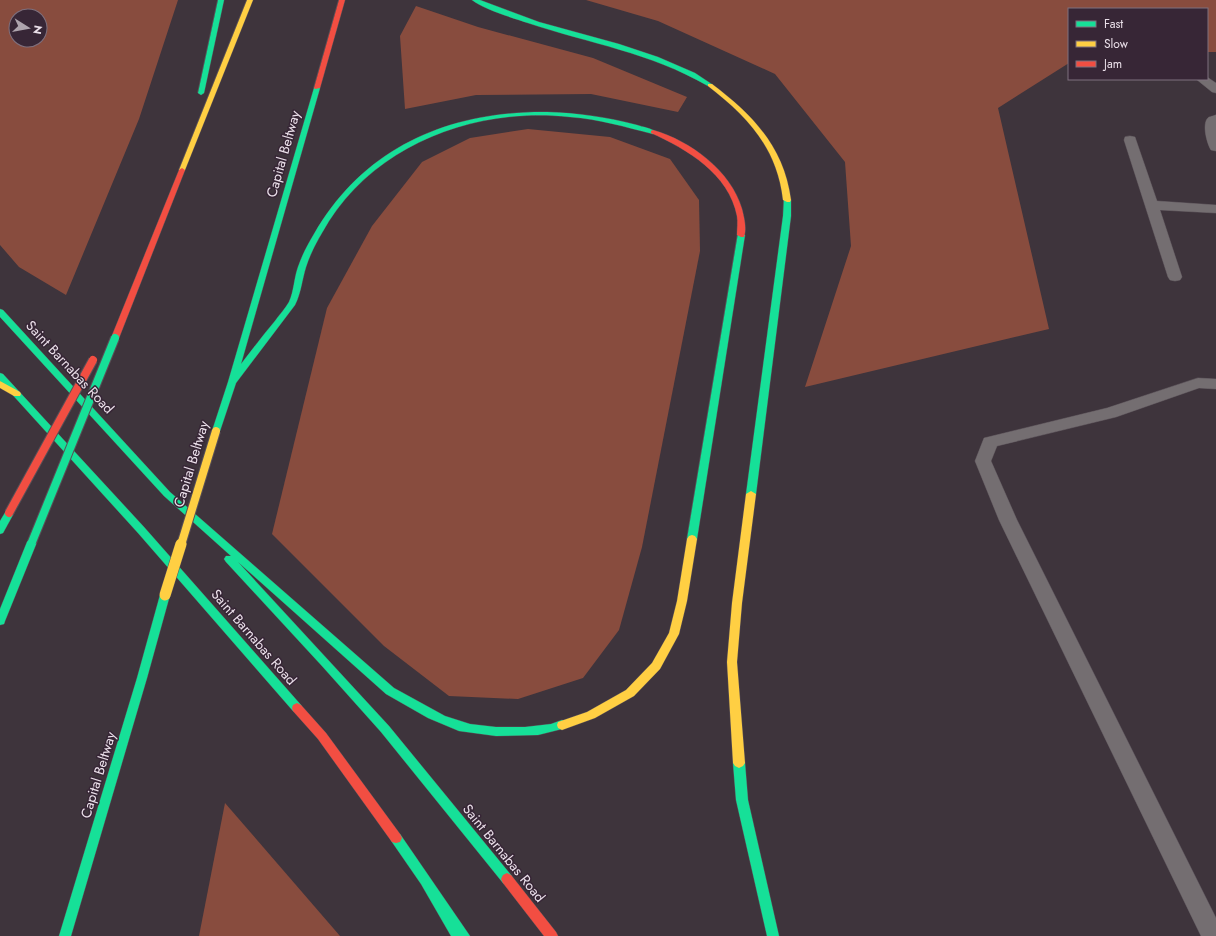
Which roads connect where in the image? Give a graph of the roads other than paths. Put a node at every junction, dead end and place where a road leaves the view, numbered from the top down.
1 (221, 0) edge
2 (250, 0) edge
3 (342, 0) edge
4 (475, 0) edge
5 (1203, 80) edge
6 (1216, 89) edge
7 (1216, 119) edge
8 (1130, 140) dead end
9 (1216, 147) edge
10 (189, 151) junction
11 (1151, 205) junction
12 (1216, 209) edge
13 (1175, 277) dead end
14 (0, 312) edge
15 (97, 353) dead end
16 (0, 376) edge
17 (232, 382) junction
18 (0, 384) edge
19 (1216, 384) edge
20 (17, 394) junction
21 (192, 520) dead end
22 (0, 530) edge
23 (0, 622) edge
24 (421, 873) junction
25 (65, 936) edge
26 (458, 936) edge
27 (464, 936) edge
28 (552, 936) edge
29 (773, 936) edge
30 (1213, 936) edge

1 - 10 main road
2 - 10 main road
3 - 17 main road, Capital Beltway
4 - 29 main road
5 - 6 lane
7 - 9 lane
8 - 11 lane
10 - 23 main road, bridge
11 - 12 lane
11 - 13 lane
14 - 17 main road, Saint Barnabas Road
15 - 22 main road, bridge
16 - 20 main road, Saint Barnabas Road
17 - 25 main road, Capital Beltway, bridge
18 - 20 main road
19 - 30 lane
20 - 24 main road, Saint Barnabas Road
21 - 28 main road, Saint Barnabas Road
24 - 26 main road
24 - 27 main road, Saint Barnabas Road

